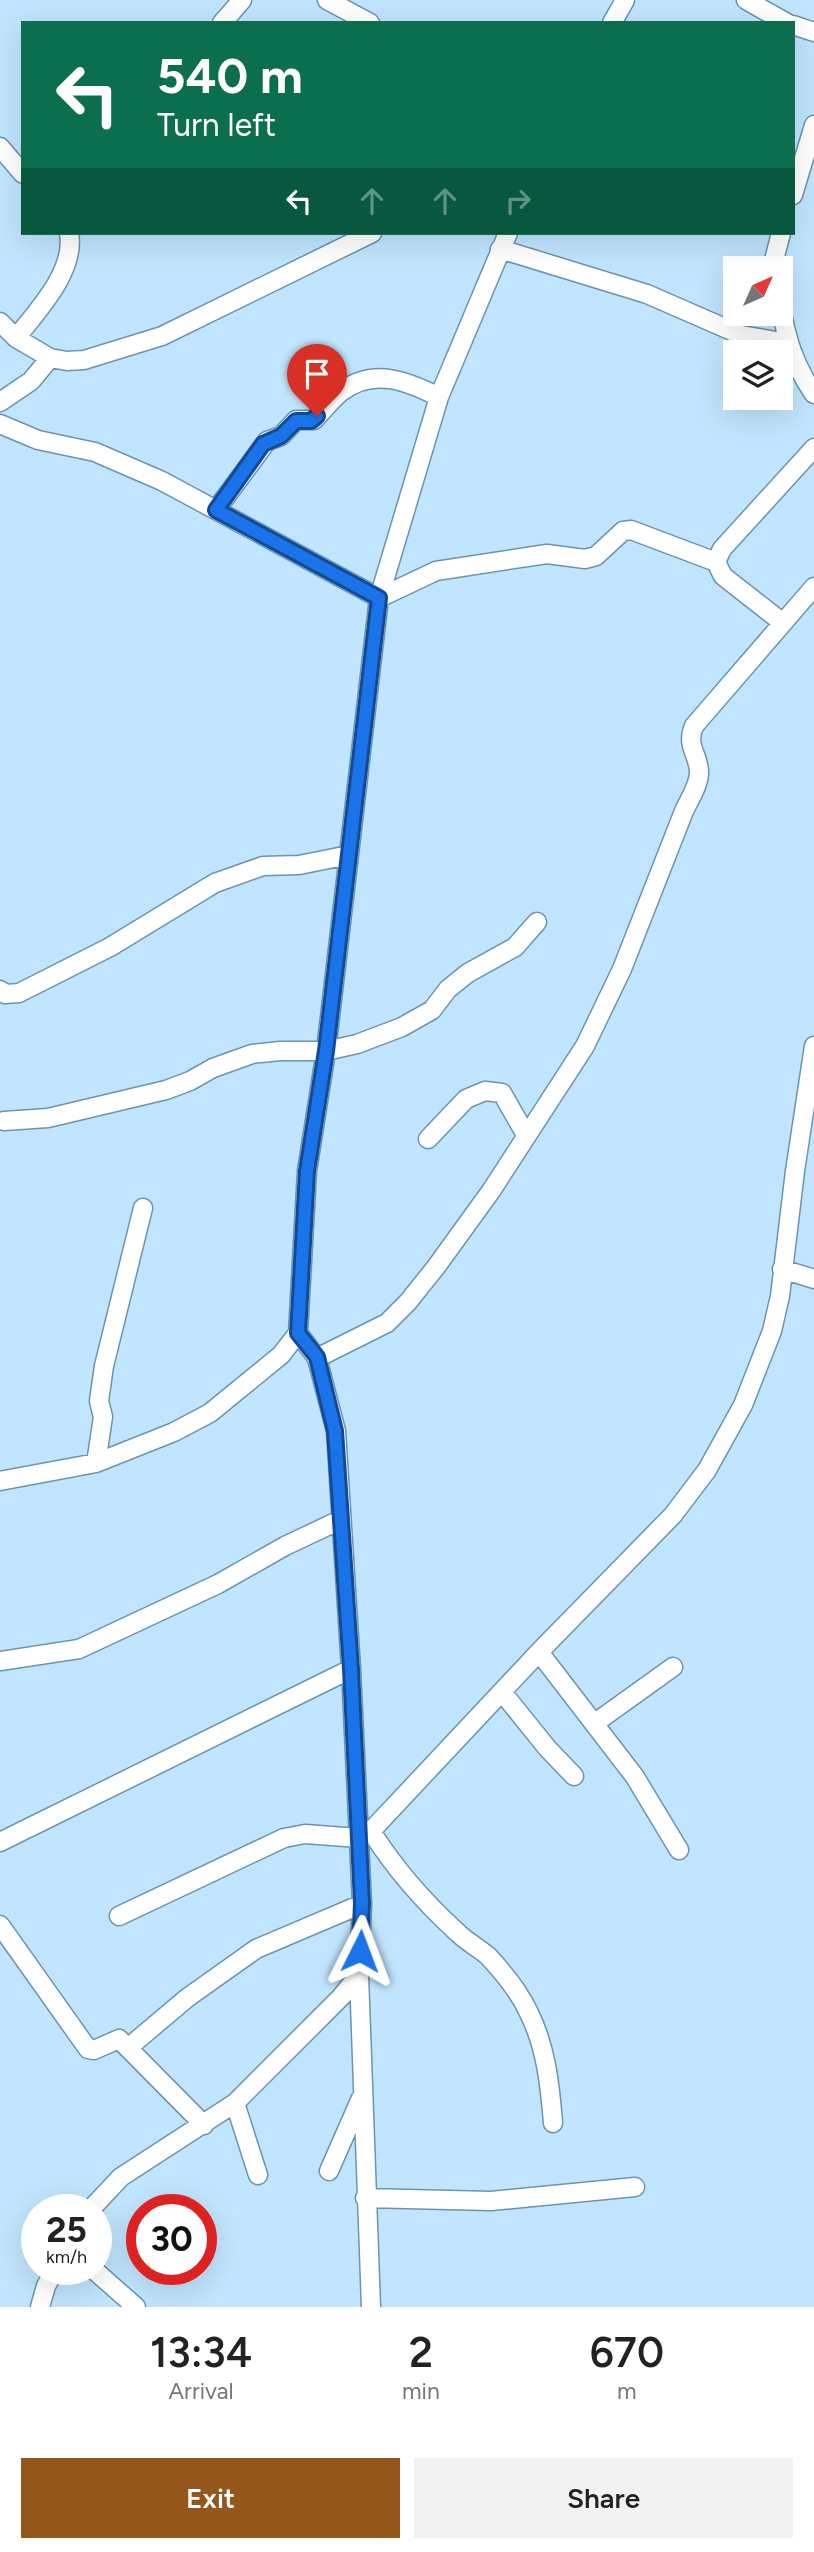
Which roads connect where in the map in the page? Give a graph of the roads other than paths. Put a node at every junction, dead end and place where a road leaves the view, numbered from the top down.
1 (242, 0) edge
2 (327, 0) edge
3 (625, 0) edge
4 (746, 0) edge
5 (224, 21) edge
6 (366, 21) edge
7 (613, 21) edge
8 (783, 21) edge
9 (795, 26) edge
10 (814, 32) edge
11 (814, 125) edge
12 (0, 147) edge
13 (21, 172) edge
14 (795, 188) edge
15 (69, 235) edge
16 (368, 235) edge
17 (781, 235) edge
18 (504, 241) edge
19 (776, 256) edge
20 (0, 322) edge
21 (16, 338) junction
22 (770, 340) edge
23 (793, 355) edge
24 (50, 358) junction
25 (814, 394) edge
26 (439, 397) junction
27 (0, 402) edge
28 (0, 424) edge
29 (814, 448) edge
30 (216, 510) junction
31 (716, 562) junction
32 (814, 587) edge
33 (379, 598) junction
34 (783, 623) junction
35 (349, 855) junction
36 (537, 922) dead end
37 (0, 990) edge
38 (814, 1046) edge
39 (326, 1051) junction
40 (4, 1121) dead end
41 (526, 1135) junction
42 (428, 1139) dead end
43 (143, 1208) dead end
44 (782, 1269) junction
45 (814, 1279) edge
46 (298, 1333) junction
47 (317, 1357) junction
48 (96, 1463) junction
49 (0, 1481) edge
50 (340, 1520) junction
51 (539, 1652) junction
52 (0, 1661) edge
53 (673, 1667) dead end
54 (351, 1669) junction
55 (502, 1692) junction
56 (595, 1723) junction
57 (574, 1776) dead end
58 (365, 1835) junction
59 (0, 1842) edge
60 (679, 1850) dead end
61 (362, 1903) junction
62 (119, 1916) dead end
63 (0, 1925) edge
64 (359, 1975) junction
65 (129, 2047) junction
66 (364, 2092) junction
67 (235, 2103) junction
68 (553, 2123) dead end
69 (204, 2125) junction
70 (329, 2171) dead end
71 (258, 2175) dead end
72 (635, 2188) dead end
73 (105, 2194) edge
74 (365, 2198) junction
75 (47, 2285) edge
76 (111, 2285) edge
77 (370, 2286) junction
78 (40, 2307) edge
79 (136, 2307) edge
80 (361, 2307) edge
81 (371, 2307) edge

1 - 5 street
2 - 6 street
3 - 7 street
4 - 8 street
9 - 10 street
11 - 14 street
12 - 13 street
15 - 21 street
16 - 24 street
17 - 19 street
18 - 22 street
18 - 26 street
20 - 21 street
21 - 24 street
23 - 25 street
24 - 27 street
26 - 30 street
26 - 33 street
28 - 30 street
29 - 31 street
30 - 33 street
31 - 33 street
31 - 34 street
32 - 34 street
33 - 35 street
34 - 41 street
35 - 37 street
35 - 39 street
36 - 39 street
38 - 44 street
39 - 40 street
39 - 46 street
41 - 42 street
41 - 47 street
43 - 48 street
44 - 45 street
44 - 51 street
46 - 47 street
46 - 48 street
47 - 50 street
48 - 49 street
50 - 52 street
50 - 54 street
51 - 55 street
51 - 56 street
53 - 56 street
54 - 58 street
54 - 59 street
55 - 57 street
55 - 58 street
56 - 60 street
58 - 61 street
58 - 62 street
58 - 68 street
61 - 64 street
61 - 65 street
63 - 65 street
64 - 66 street
64 - 67 street
65 - 69 street
66 - 70 street
66 - 74 street
67 - 69 street
67 - 71 street
69 - 73 street
72 - 74 street
74 - 77 street
75 - 78 street
76 - 79 street
77 - 80 street
77 - 81 street

